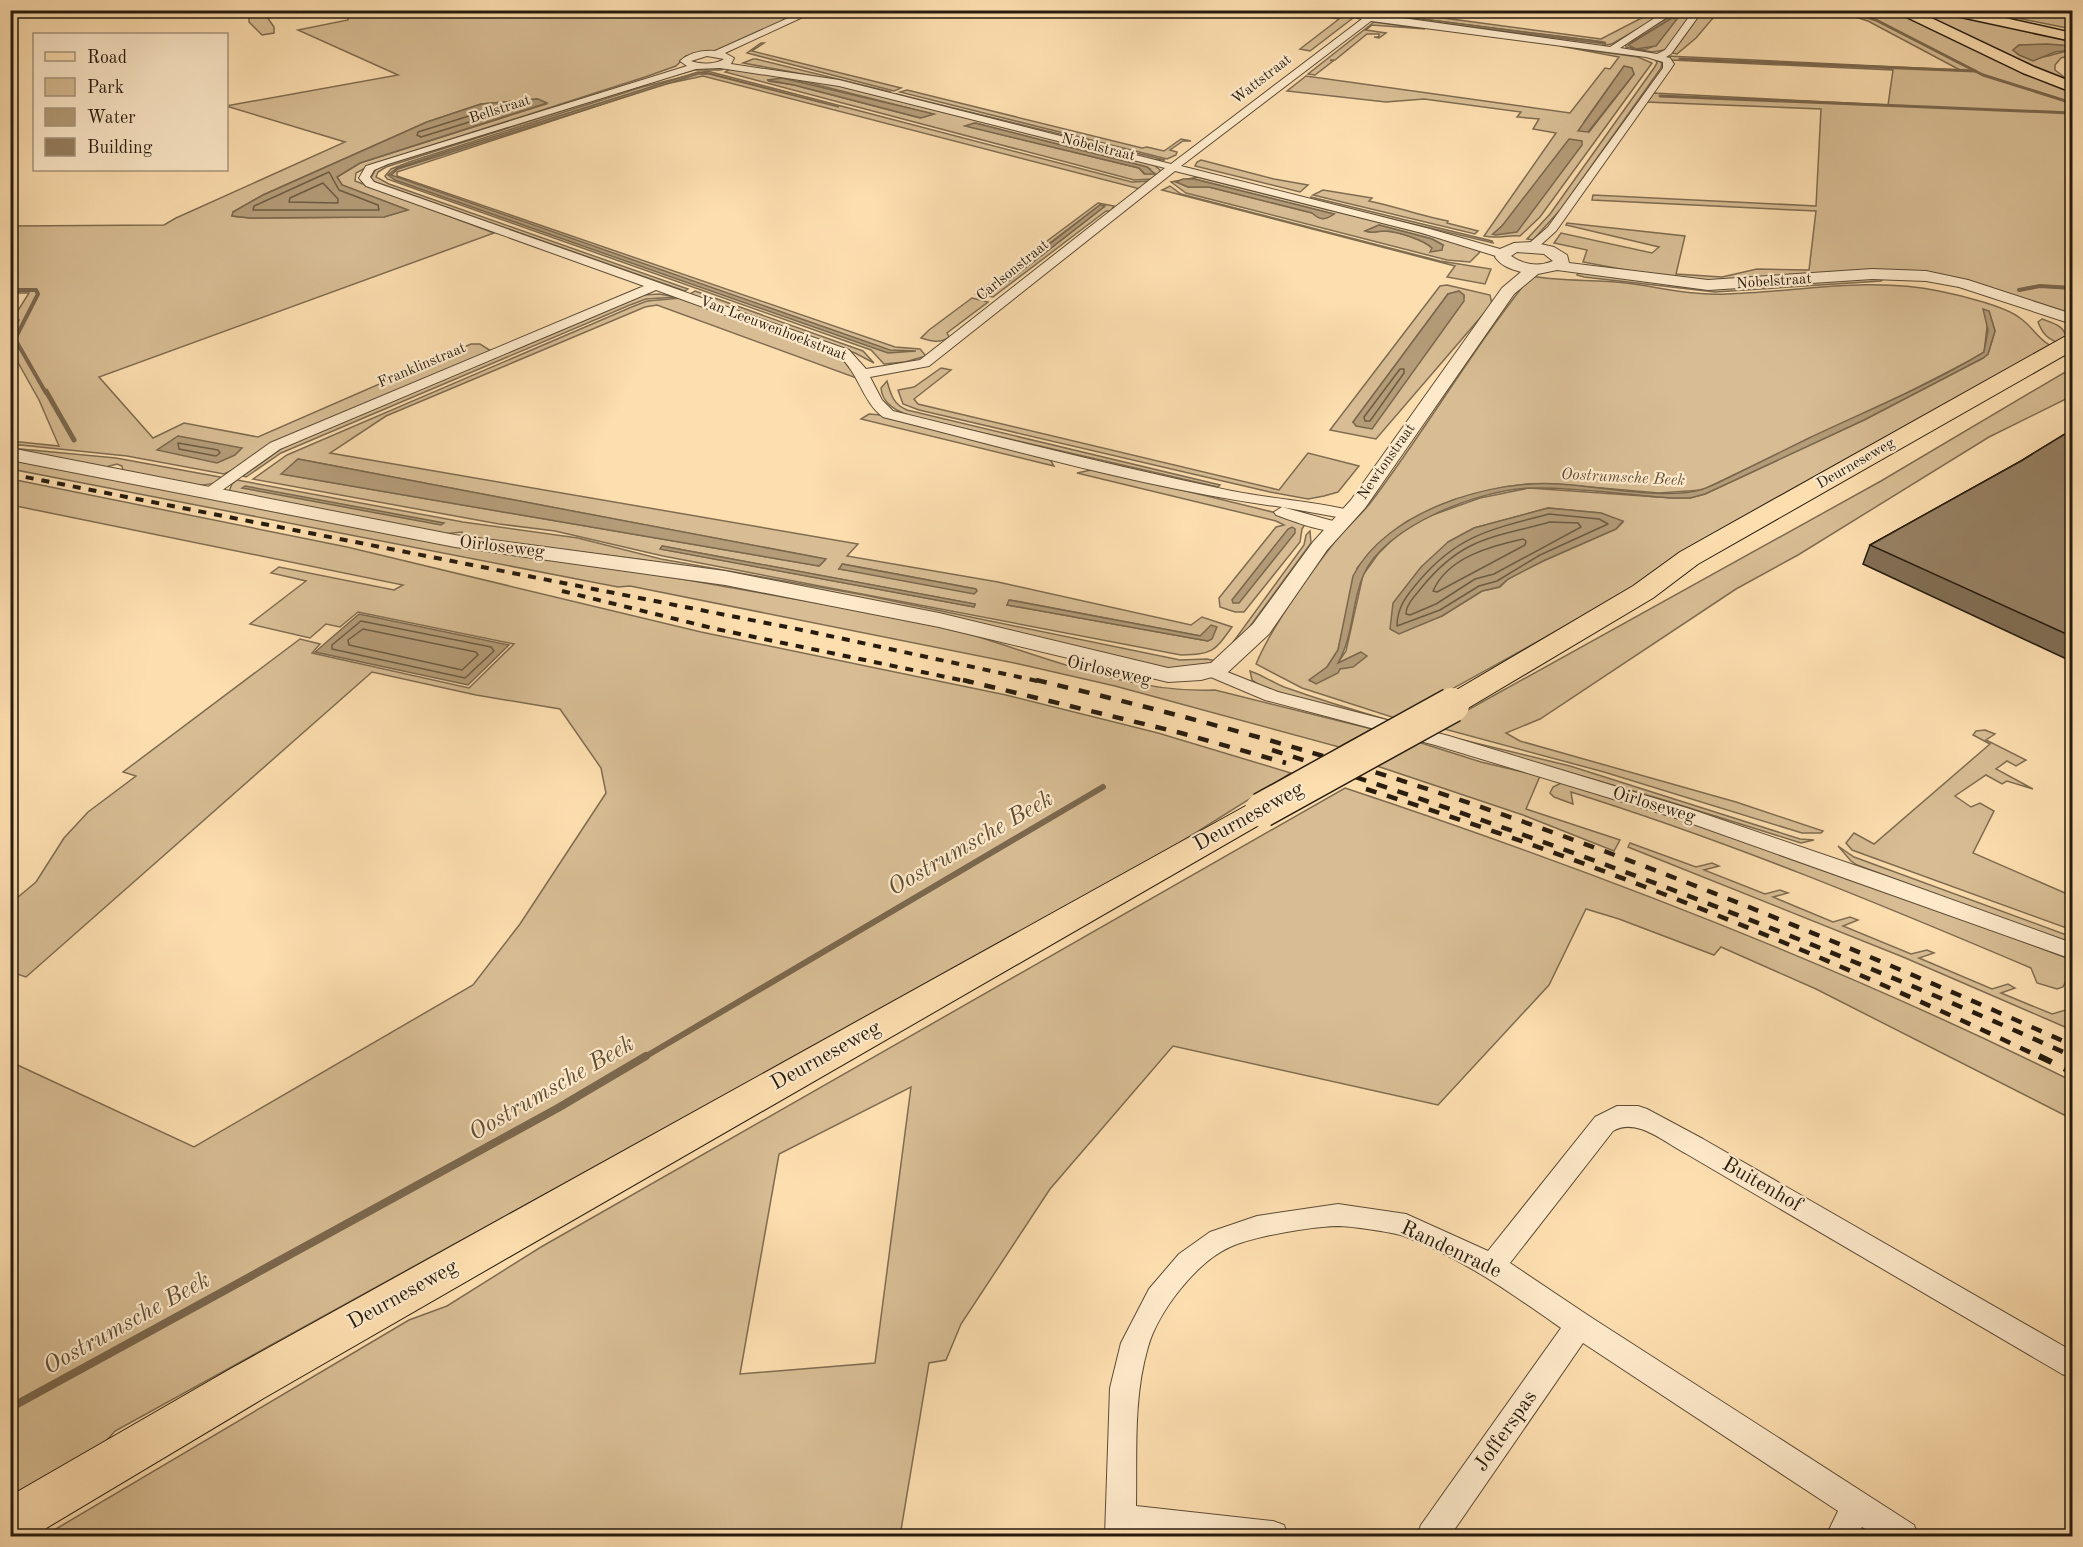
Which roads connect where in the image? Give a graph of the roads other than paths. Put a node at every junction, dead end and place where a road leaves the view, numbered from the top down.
1 (814, 10) edge
2 (1329, 10) edge
3 (1674, 10) edge
4 (1699, 10) edge
5 (1899, 10) edge
6 (1947, 10) edge
7 (1971, 10) edge
8 (1369, 18) junction
9 (2073, 32) edge
10 (2073, 37) edge
11 (1612, 49) junction
12 (1658, 57) junction
13 (722, 59) junction
14 (691, 65) joint
15 (2058, 65) dead end
16 (2073, 79) edge
17 (2073, 87) edge
18 (1173, 167) junction
19 (365, 173) joint
20 (1552, 229) junction
21 (1531, 247) junction
22 (1549, 250) junction
23 (1506, 252) junction
24 (1560, 263) junction
25 (1518, 266) junction
26 (1534, 269) junction
27 (1897, 275) junction
28 (657, 285) junction
29 (1508, 291) junction
30 (2073, 319) edge
31 (2073, 327) edge
32 (2073, 342) edge
33 (2073, 359) edge
34 (863, 374) junction
35 (10, 454) edge
36 (209, 493) junction
37 (1343, 520) junction
38 (1642, 592) junction
39 (1220, 675) junction
40 (2073, 951) edge
41 (1492, 1265) junction
42 (1579, 1325) junction
43 (2073, 1365) edge
44 (1857, 1505) junction
45 (10, 1523) edge
46 (1121, 1528) edge
47 (1273, 1536) edge
48 (1432, 1536) edge
49 (1841, 1536) edge
50 (1903, 1536) edge

1 - 13 street
2 - 8 street
3 - 11 street
4 - 12 street
5 - 17 highway
6 - 10 highway
7 - 9 highway
8 - 11 street
8 - 18 street, Wattstraat
11 - 12 street
12 - 20 street
13 - 14 street, Nobelstraat
13 - 18 street, Nobelstraat
14 - 19 street, Bellstraat
15 - 16 highway
18 - 23 street, Nobelstraat
18 - 34 street, Carlsonstraat
19 - 28 street, Van Leeuwenhoekstraat
20 - 21 street
20 - 22 street
21 - 22 street
21 - 23 street
22 - 24 street
23 - 25 street
24 - 26 street, Nobelstraat
24 - 27 street, Nobelstraat
25 - 26 street, Nobelstraat
25 - 29 street, Newtonstraat
26 - 29 street, Newtonstraat
27 - 30 street, Nobelstraat
27 - 31 street, Nobelstraat
28 - 34 street, Van Leeuwenhoekstraat
28 - 36 street, Franklinstraat
29 - 37 street, Newtonstraat
32 - 38 main road, Deurneseweg
33 - 38 main road, Deurneseweg
34 - 37 street, Van Leeuwenhoekstraat
35 - 36 street, Oirloseweg
36 - 39 street, Oirloseweg
37 - 39 street, Newtonstraat
38 - 45 main road, Deurneseweg, bridge
39 - 40 street, Oirloseweg
41 - 42 street, Randenrade
41 - 43 street, Buitenhof
41 - 46 street, Randenrade
42 - 44 street, Randenrade
42 - 48 street, Jofferspas
44 - 49 street
44 - 50 street, Randenrade
46 - 47 street

